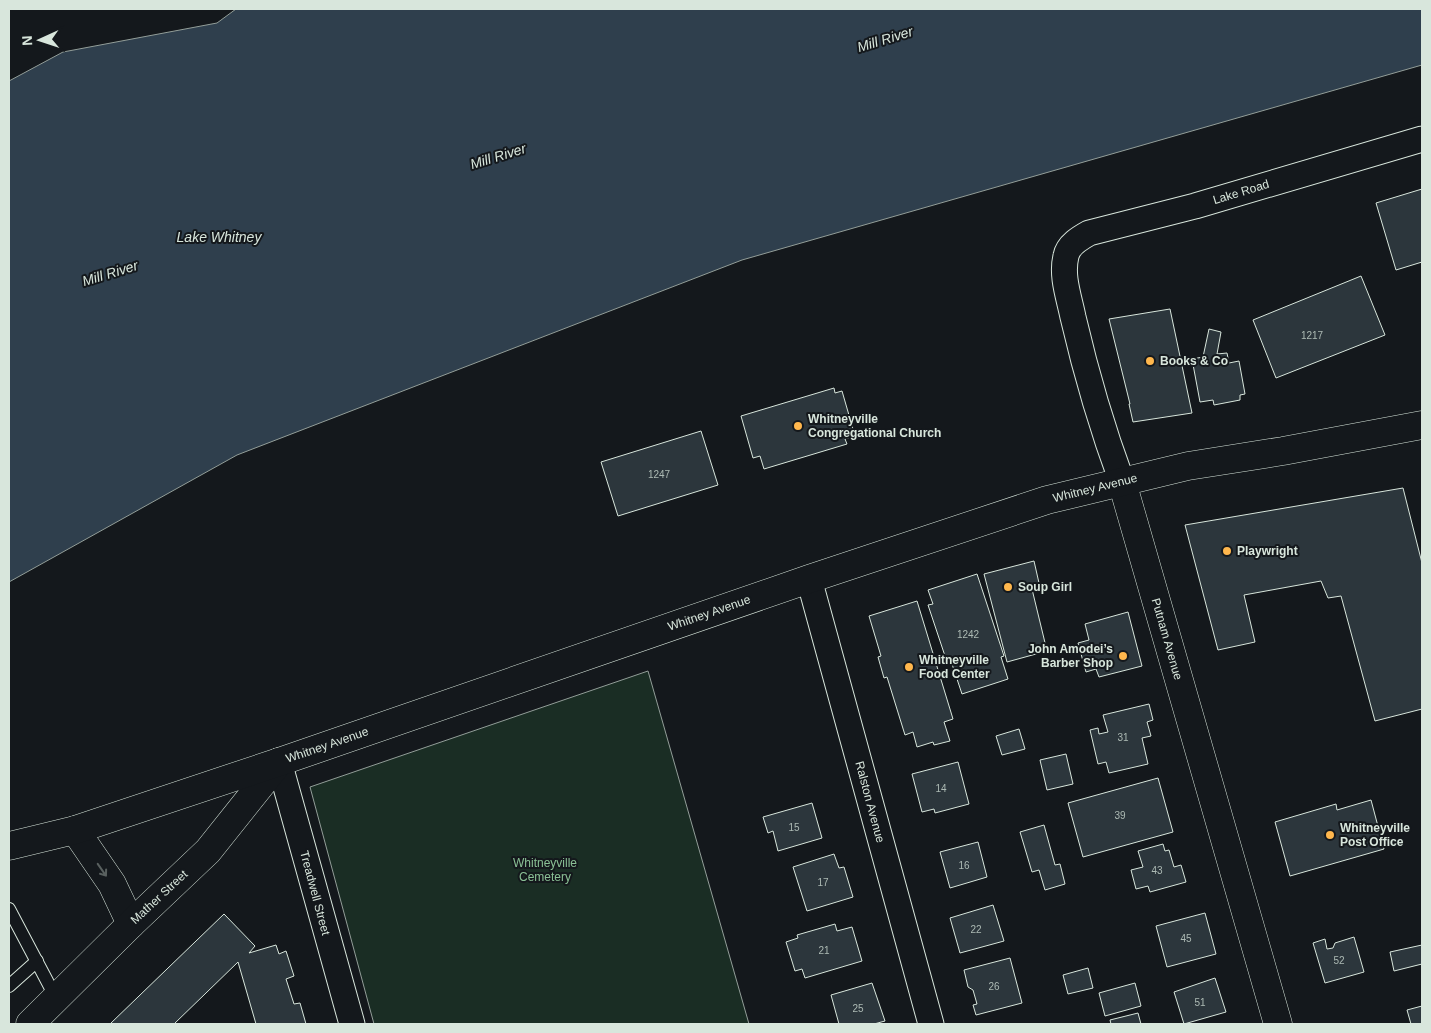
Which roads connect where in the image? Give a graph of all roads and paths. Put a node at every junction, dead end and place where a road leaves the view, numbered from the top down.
1 (1422, 139) edge
2 (1066, 254) joint
3 (1422, 425) edge
4 (1122, 482) junction
5 (809, 579) junction
6 (279, 762) junction
7 (75, 830) junction
8 (9, 846) edge
9 (9, 909) edge
10 (131, 924) junction
11 (13, 929) edge
12 (37, 961) junction
13 (9, 986) edge
14 (56, 998) junction
15 (30, 1024) edge
16 (352, 1024) edge
17 (931, 1024) edge
18 (1278, 1024) edge

1 - 2 street, Lake Road
2 - 4 street, Putnam Avenue
3 - 4 main road, Whitney Avenue
4 - 5 main road, Whitney Avenue
4 - 18 main road, Putnam Avenue
5 - 6 main road, Whitney Avenue
5 - 17 street, Ralston Avenue
6 - 7 main road, Whitney Avenue
6 - 10 main road, Mather Street
6 - 16 street, Treadwell Street
7 - 8 main road, Whitney Avenue
7 -> 10 main road
9 - 11 lane
10 - 14 main road, Mather Street
11 - 12 lane
12 - 13 lane
12 - 14 lane
14 - 15 main road, Mather Street

